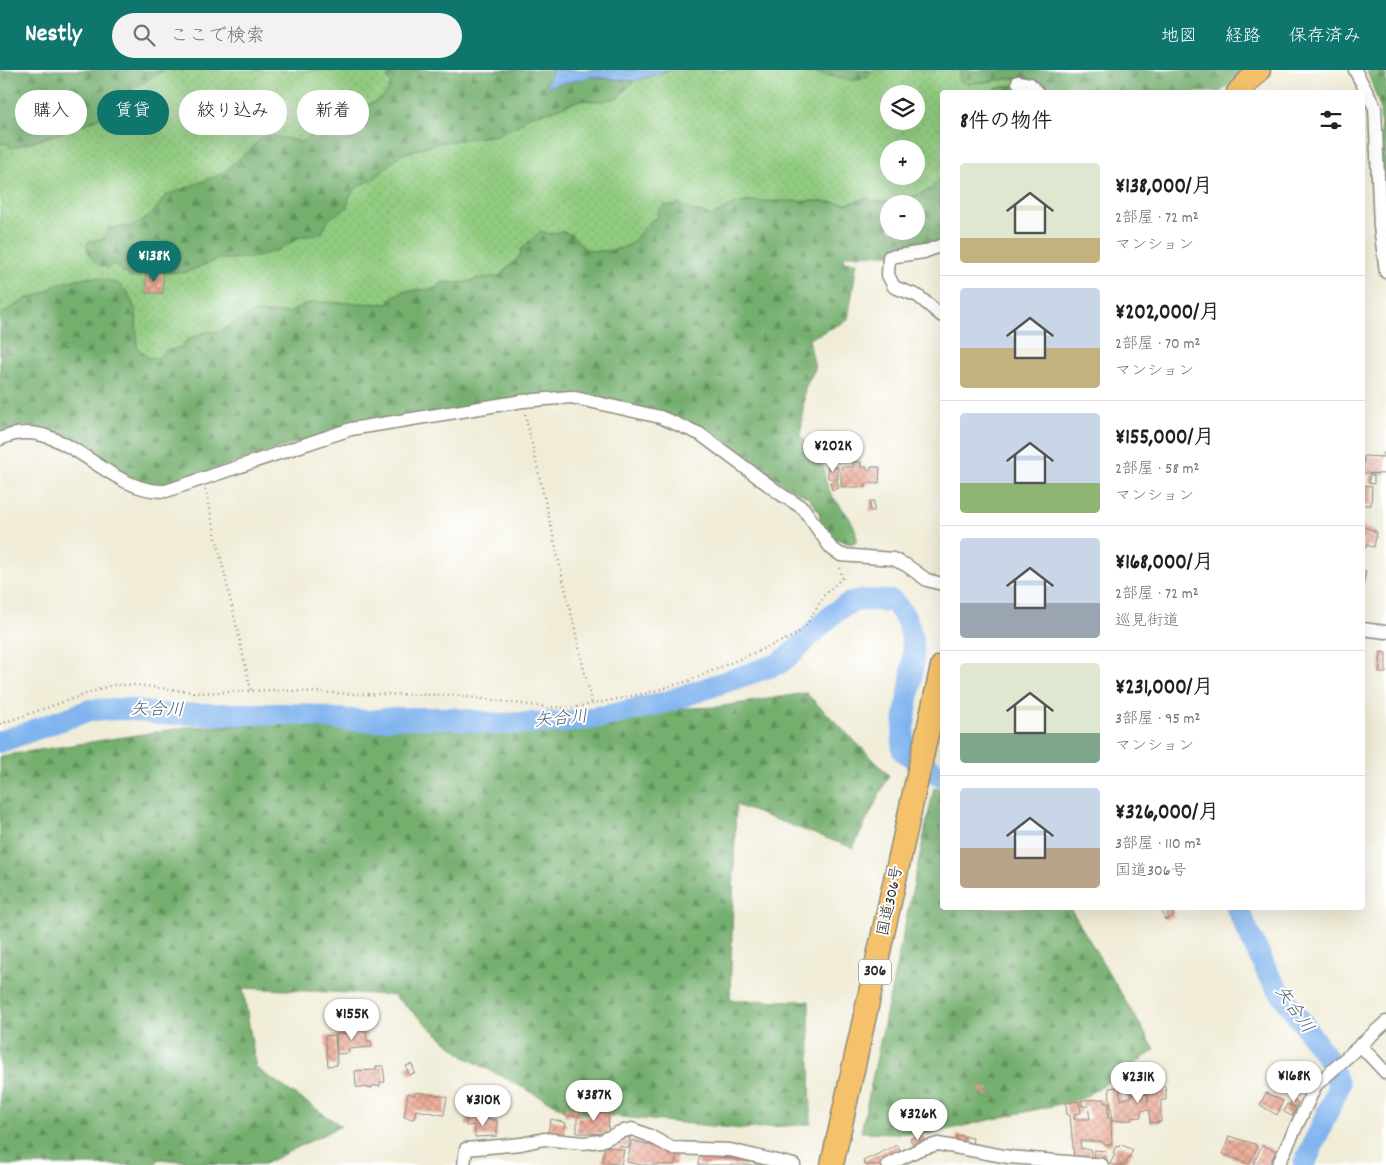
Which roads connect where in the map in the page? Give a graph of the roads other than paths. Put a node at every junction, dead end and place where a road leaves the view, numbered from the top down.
1 (1259, 70) edge
2 (1355, 70) edge
3 (1018, 82) dead end
4 (1035, 90) edge
5 (1240, 90) edge
6 (940, 247) edge
7 (1386, 272) edge
8 (940, 314) edge
9 (0, 439) edge
10 (940, 583) edge
11 (1365, 629) edge
12 (1386, 632) edge
13 (940, 675) edge
14 (1386, 1022) edge
15 (1360, 1044) junction
16 (1386, 1073) edge
17 (464, 1165) edge
18 (794, 1165) edge
19 (832, 1165) edge
20 (888, 1165) edge
21 (1102, 1165) edge
22 (1278, 1165) edge

1 - 5 highway
2 - 7 street
3 - 4 street
6 - 8 street
9 - 10 street
11 - 12 street
13 - 19 highway, 国道306号 / 306
14 - 15 street
15 - 16 street
15 - 22 street
17 - 18 street
20 - 21 street

